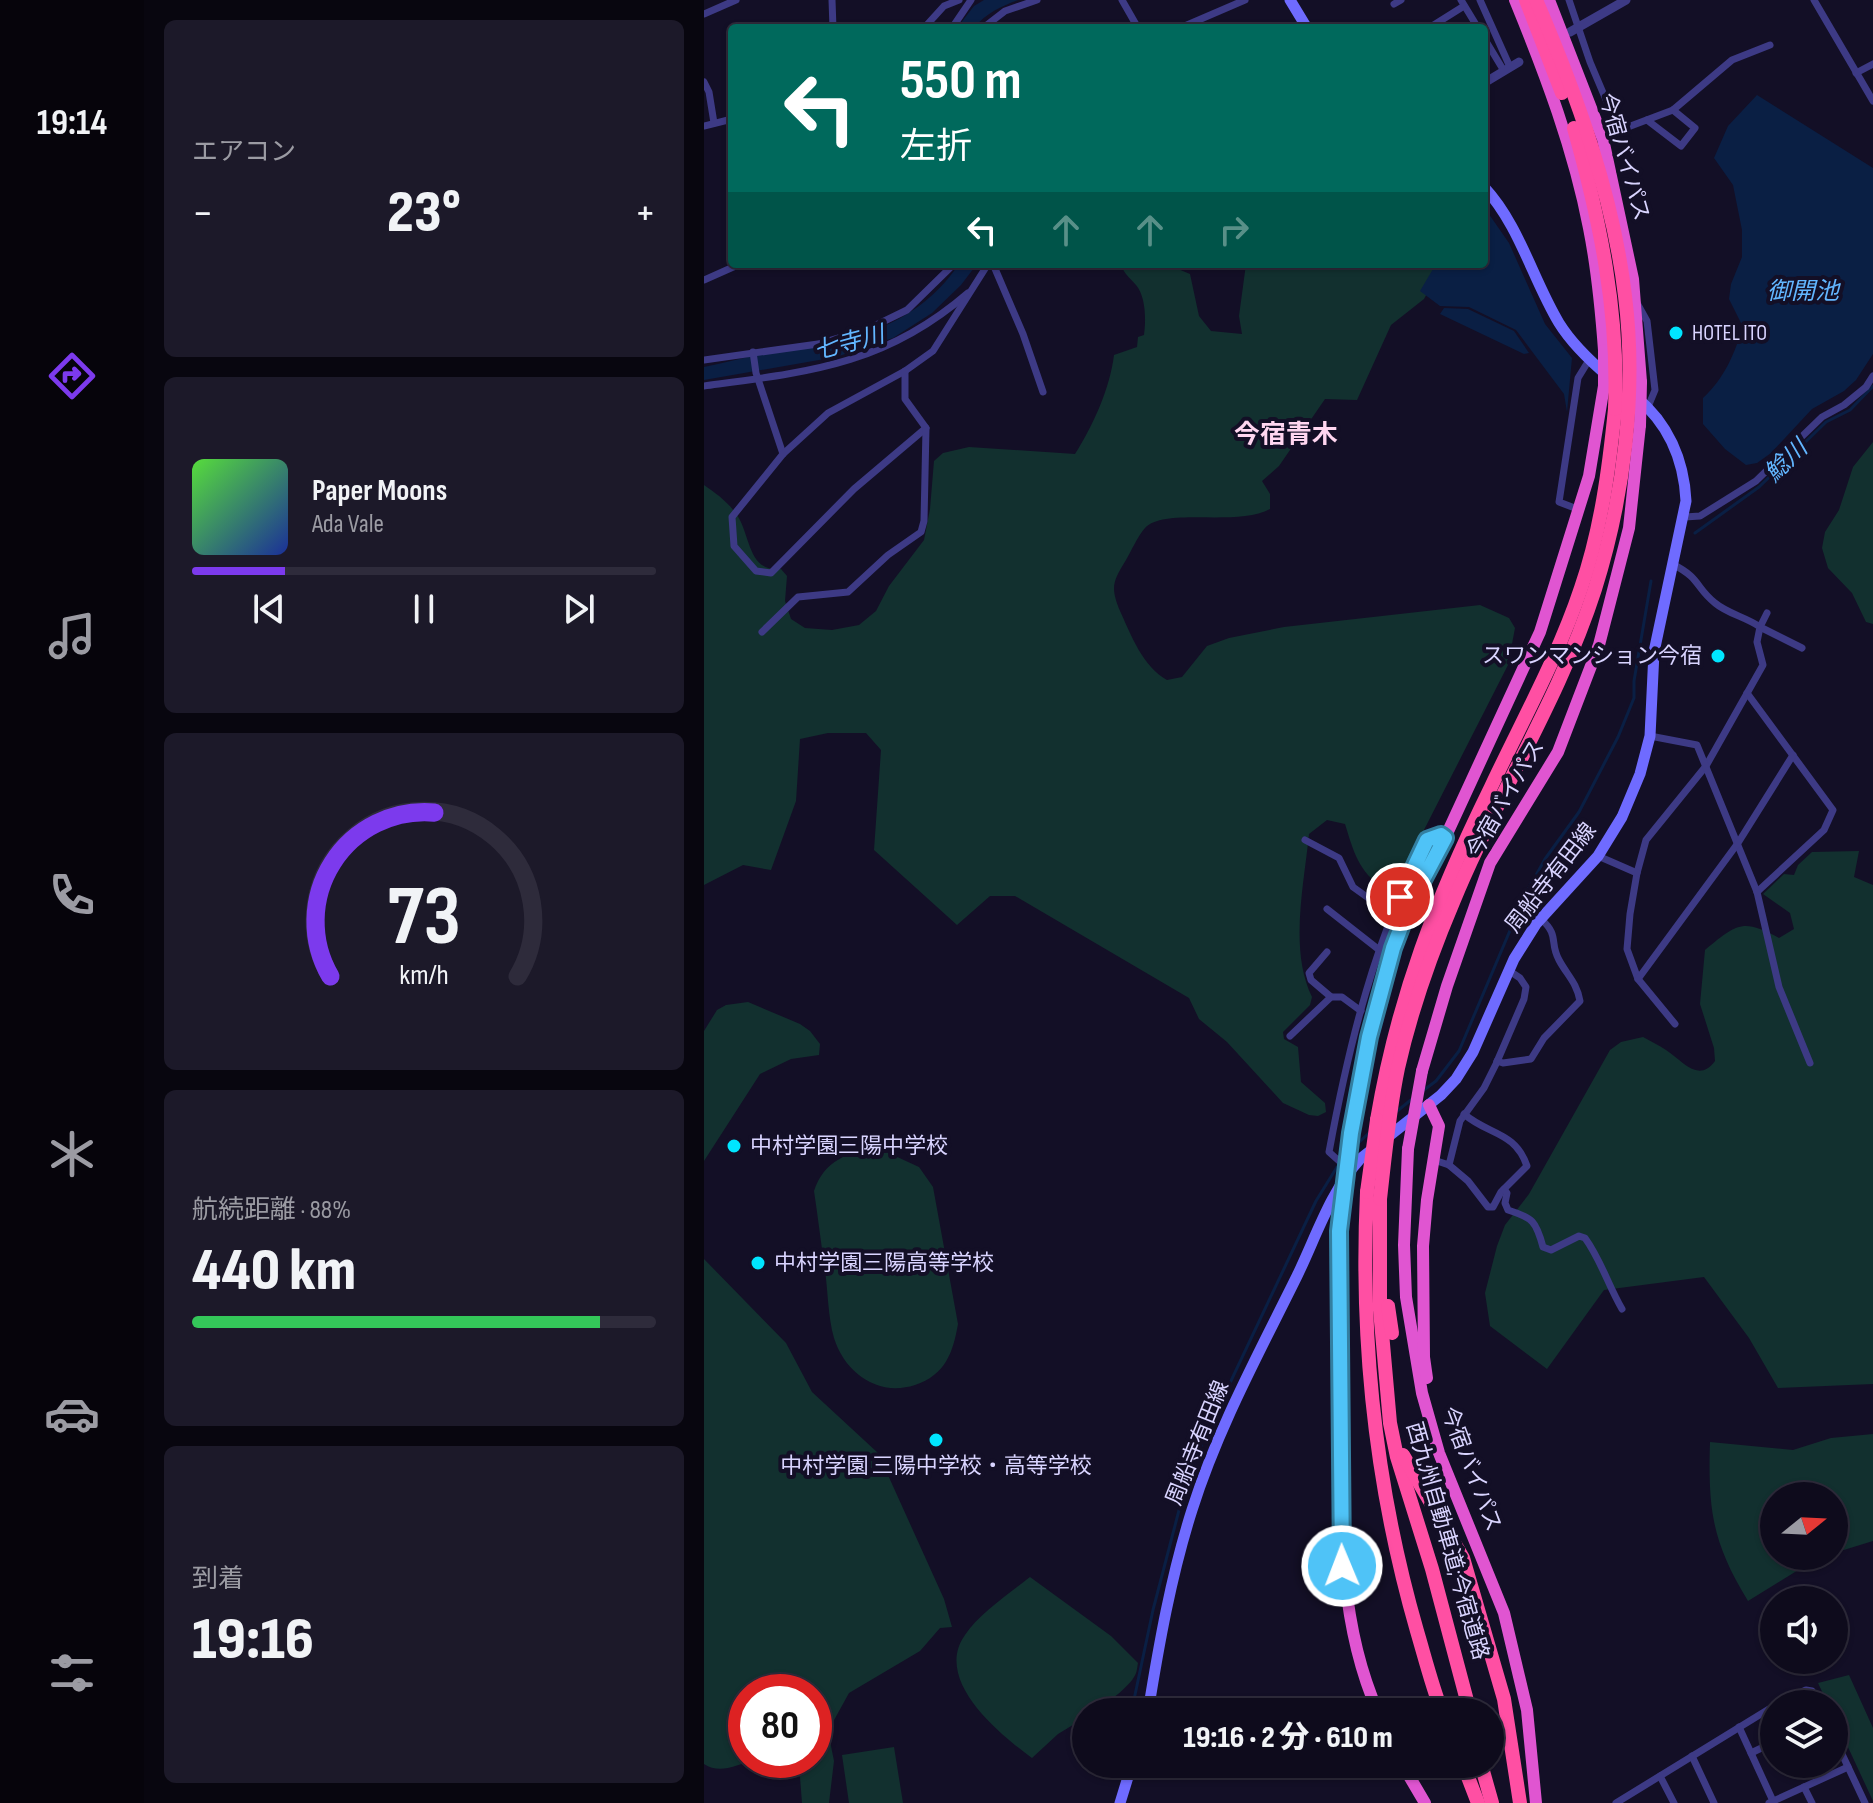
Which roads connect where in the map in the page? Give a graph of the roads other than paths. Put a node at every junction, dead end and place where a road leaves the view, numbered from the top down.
1 (736, 0) edge
2 (832, 0) edge
3 (959, 0) edge
4 (971, 0) edge
5 (1037, 0) edge
6 (1122, 0) edge
7 (1245, 0) edge
8 (1290, 0) edge
9 (1480, 0) edge
10 (1516, 0) edge
11 (1526, 0) edge
12 (1536, 0) edge
13 (1549, 0) edge
14 (1569, 0) edge
15 (1626, 0) edge
16 (1814, 0) edge
17 (943, 3) edge
18 (1463, 3) edge
19 (704, 14) edge
20 (833, 24) edge
21 (927, 24) edge
22 (955, 24) edge
23 (988, 24) edge
24 (1136, 24) edge
25 (1189, 24) edge
26 (1305, 24) edge
27 (1434, 24) edge
28 (1476, 24) edge
29 (1575, 29) junction
30 (1488, 42) edge
31 (1770, 45) dead end
32 (1873, 64) edge
33 (1511, 66) junction
34 (1856, 73) junction
35 (1488, 80) edge
36 (704, 82) edge
37 (1563, 94) junction
38 (1873, 101) edge
39 (1673, 110) junction
40 (728, 120) edge
41 (1647, 120) junction
42 (714, 123) junction
43 (704, 126) edge
44 (1488, 192) edge
45 (731, 268) edge
46 (950, 268) edge
47 (988, 268) edge
48 (993, 268) edge
49 (704, 280) edge
50 (976, 286) junction
51 (1636, 301) junction
52 (753, 354) junction
53 (704, 360) edge
54 (1589, 360) junction
55 (905, 371) junction
56 (757, 376) junction
57 (1873, 376) edge
58 (704, 386) edge
59 (1043, 392) dead end
60 (1648, 407) junction
61 (926, 428) junction
62 (783, 454) junction
63 (1580, 510) junction
64 (1685, 517) junction
65 (1674, 565) junction
66 (1767, 613) dead end
67 (1760, 627) junction
68 (762, 632) dead end
69 (1802, 648) dead end
70 (1747, 693) junction
71 (1650, 736) junction
72 (1793, 755) junction
73 (1706, 766) junction
74 (1445, 838) junction
75 (1305, 840) dead end
76 (1738, 843) junction
77 (1598, 856) junction
78 (1637, 873) junction
79 (1757, 892) junction
80 (1327, 909) dead end
81 (1392, 915) junction
82 (1541, 919) junction
83 (1378, 949) junction
84 (1327, 952) dead end
85 (1508, 970) junction
86 (1638, 979) junction
87 (1331, 997) junction
88 (1361, 1011) junction
89 (1675, 1024) dead end
90 (1290, 1036) dead end
91 (1497, 1061) junction
92 (1810, 1063) dead end
93 (1429, 1105) junction
94 (1464, 1114) junction
95 (1434, 1160) junction
96 (1449, 1165) junction
97 (1350, 1171) junction
98 (1504, 1189) junction
99 (1379, 1246) junction
100 (1622, 1309) dead end
101 (1392, 1333) dead end
102 (1390, 1423) junction
103 (1421, 1473) dead end
104 (1431, 1500) junction
105 (1487, 1567) junction
106 (1150, 1698) edge
107 (1372, 1698) edge
108 (1438, 1698) edge
109 (1466, 1698) edge
110 (1760, 1715) edge
111 (1739, 1727) junction
112 (1760, 1749) edge
113 (1751, 1753) junction
114 (1692, 1756) junction
115 (1848, 1767) edge
116 (1660, 1776) junction
117 (1128, 1778) edge
118 (1410, 1778) edge
119 (1479, 1778) edge
120 (1480, 1778) edge
121 (1824, 1778) edge
122 (1804, 1787) junction
123 (1771, 1802) edge
124 (1120, 1803) edge
125 (1425, 1803) edge
126 (1478, 1803) edge
127 (1492, 1803) edge
128 (1520, 1803) edge
129 (1536, 1803) edge
130 (1616, 1803) edge
131 (1674, 1803) edge
132 (1714, 1803) edge
133 (1812, 1803) edge
134 (1865, 1803) edge

1 - 19 street
2 - 20 street
3 - 17 street
4 - 22 street
5 - 23 street
6 - 24 street
7 - 25 street
8 - 26 main road
9 - 33 street
10 - 37 highway, bridge
10 - 63 highway, 今宿バイパス, bridge
11 - 37 highway, 西九州自動車道;今宿道路, bridge
12 - 99 highway, 西九州自動車道;今宿道路, bridge
13 - 51 highway, 今宿バイパス
14 - 29 street
15 - 29 street
16 - 34 street
17 - 21 street
18 - 27 street
18 - 28 street
29 - 41 street
30 - 33 street
31 - 39 street
32 - 34 street
33 - 35 street
34 - 38 street
36 - 42 street
37 - 108 highway, 西九州自動車道;今宿道路, bridge
39 - 41 street
39 - 41 street
40 - 42 street
42 - 43 street
44 - 54 main road, 周船寺有田線
45 - 49 street
46 - 52 street
47 - 50 street
48 - 59 street
50 - 55 street
50 - 56 street
51 - 60 street
51 - 105 highway, 今宿バイパス, bridge
52 - 53 street
52 - 56 street
54 - 60 main road, 周船寺有田線
54 - 63 street
55 - 61 street
55 - 62 street
56 - 58 street
56 - 62 street
57 - 64 street
60 - 64 main road, 周船寺有田線
61 - 62 street
61 - 68 street
63 - 74 highway, 今宿バイパス
64 - 65 main road, 周船寺有田線
65 - 67 street
65 - 71 main road, 周船寺有田線
66 - 67 street
67 - 69 street
67 - 70 street
70 - 72 street
70 - 73 street
71 - 73 street
71 - 77 main road, 周船寺有田線
72 - 76 street
72 - 79 street
73 - 76 street
73 - 78 street
74 - 81 street
74 - 107 highway, 今宿バイパス, bridge
75 - 81 street
76 - 79 street
76 - 86 street
77 - 78 street
77 - 82 main road, 周船寺有田線
78 - 86 street
79 - 92 street
80 - 83 street
81 - 83 street
82 - 85 main road, 周船寺有田線
82 - 91 street
83 - 88 street
84 - 87 street
85 - 91 street
85 - 93 main road, 周船寺有田線
86 - 89 street
87 - 88 street
87 - 90 street
88 - 97 street
91 - 94 street
93 - 95 highway
93 - 97 main road, 周船寺有田線
94 - 96 street
94 - 98 street
95 - 96 street
95 - 105 highway
96 - 98 street
97 - 106 main road, 周船寺有田線
98 - 100 street
99 - 101 highway
99 - 102 highway, 西九州自動車道;今宿道路
102 - 104 highway
102 - 109 highway, 西九州自動車道;今宿道路
103 - 104 highway
104 - 128 highway
105 - 129 highway, 今宿バイパス
110 - 111 street
111 - 113 street
111 - 114 street
112 - 113 street
113 - 123 street
114 - 116 street
114 - 132 street
115 - 134 street
116 - 130 street
116 - 131 street
117 - 124 main road
118 - 125 highway
119 - 126 highway
120 - 127 highway
121 - 122 street
122 - 123 street
122 - 133 street

